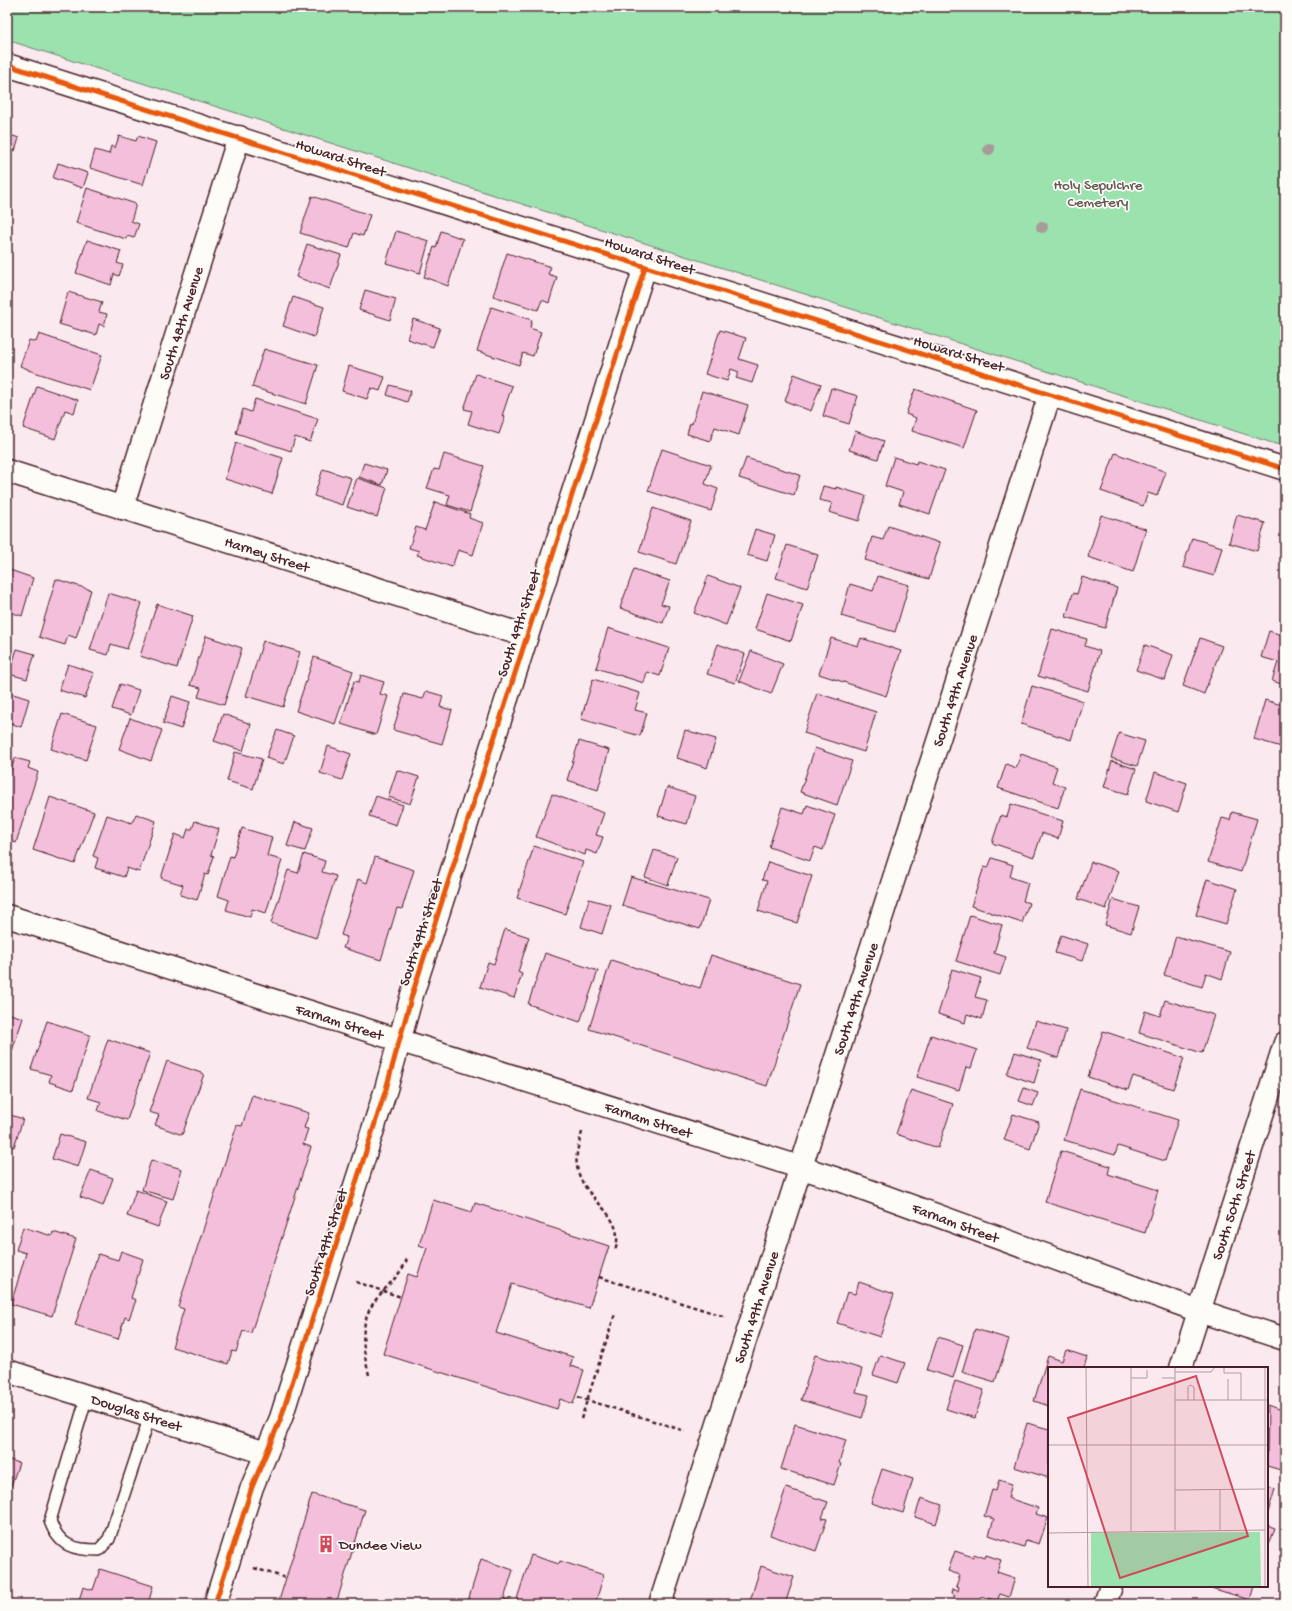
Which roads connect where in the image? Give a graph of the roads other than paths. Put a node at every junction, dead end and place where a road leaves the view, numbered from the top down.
1 (7, 65) edge
2 (239, 138) junction
3 (645, 267) junction
4 (1050, 394) junction
5 (1285, 469) edge
6 (7, 471) edge
7 (122, 508) junction
8 (526, 636) junction
9 (7, 916) edge
10 (400, 1040) junction
11 (1285, 1043) edge
12 (800, 1168) junction
13 (1199, 1311) junction
14 (1285, 1339) edge
15 (1181, 1367) edge
16 (7, 1371) edge
17 (87, 1396) junction
18 (150, 1416) junction
19 (266, 1453) junction
20 (1111, 1587) edge
21 (215, 1604) edge
22 (660, 1604) edge
23 (1105, 1604) edge

1 - 2 street, Howard Street
2 - 3 street, Howard Street
2 - 7 street, South 48th Avenue
3 - 4 street, Howard Street
3 - 8 street, South 49th Street
4 - 5 street, Howard Street
4 - 12 street, South 49th Avenue
6 - 7 street, Harney Street
7 - 8 street, Harney Street
8 - 10 street, South 49th Street
9 - 10 street, Farnam Street
10 - 12 street, Farnam Street
10 - 19 street, South 49th Street
11 - 13 street, South 50th Street
12 - 13 street, Farnam Street
12 - 22 street, South 49th Avenue
13 - 14 street, Farnam Street
13 - 15 street, South 50th Street
16 - 17 street, Douglas Street
17 - 18 street, Douglas Street
17 - 18 lane
18 - 19 street, Douglas Street
19 - 21 street, South 49th Street
20 - 23 street

